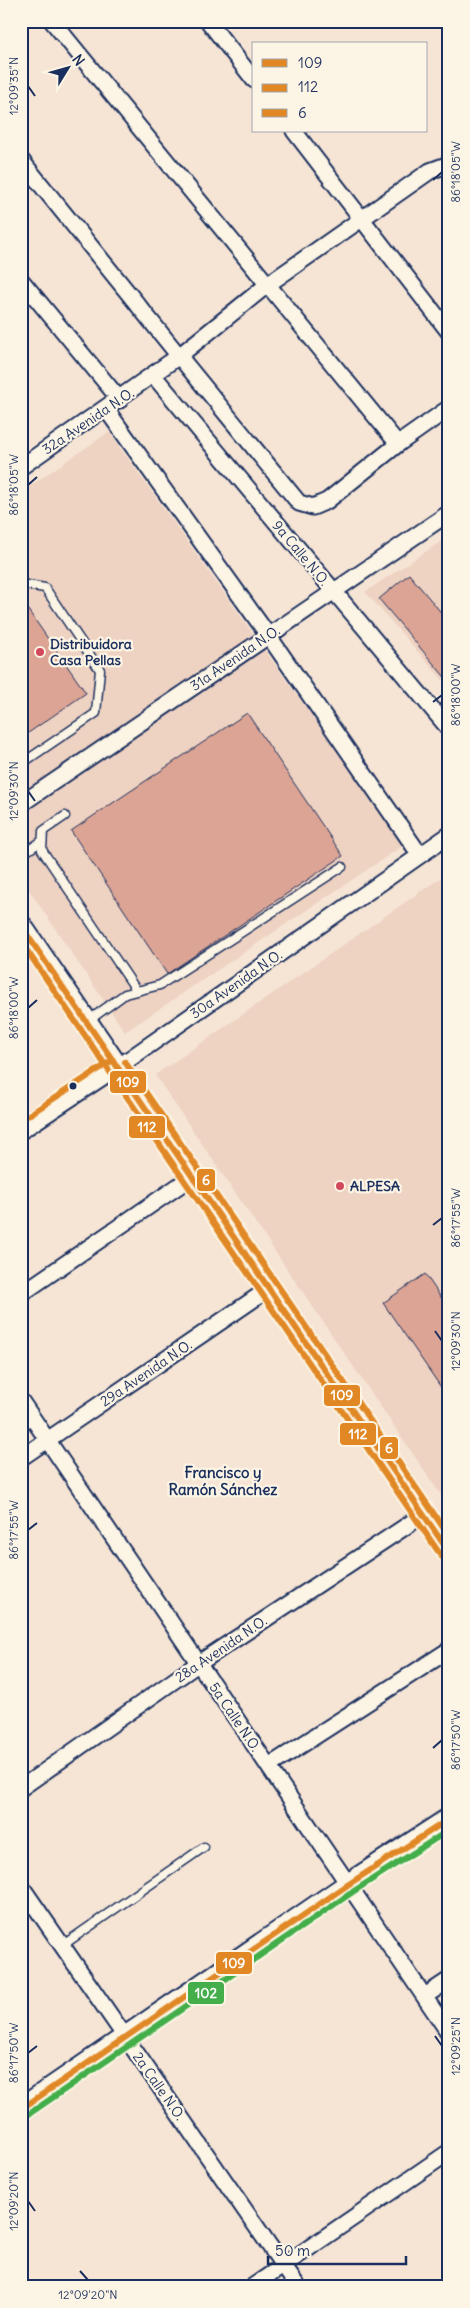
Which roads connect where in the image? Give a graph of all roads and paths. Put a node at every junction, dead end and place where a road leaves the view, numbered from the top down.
1 (52, 21) edge
2 (208, 21) edge
3 (252, 77) edge
4 (295, 132) edge
5 (21, 160) edge
6 (449, 164) edge
7 (362, 218) junction
8 (21, 280) edge
9 (267, 285) junction
10 (28, 299) edge
11 (449, 332) edge
12 (179, 356) junction
13 (154, 376) junction
14 (120, 400) junction
15 (449, 408) edge
16 (106, 409) junction
17 (398, 444) junction
18 (21, 467) edge
19 (449, 513) edge
20 (21, 584) edge
21 (332, 590) junction
22 (268, 635) junction
23 (449, 729) edge
24 (21, 764) edge
25 (21, 804) edge
26 (65, 816) dead end
27 (449, 835) edge
28 (42, 841) junction
29 (21, 855) edge
30 (420, 855) junction
31 (342, 867) dead end
32 (21, 926) edge
33 (137, 991) junction
34 (87, 1022) junction
35 (118, 1067) junction
36 (21, 1130) edge
37 (193, 1176) junction
38 (270, 1288) junction
39 (21, 1294) edge
40 (21, 1401) edge
41 (48, 1440) junction
42 (21, 1458) edge
43 (423, 1515) junction
44 (449, 1552) edge
45 (449, 1650) edge
46 (199, 1663) junction
47 (269, 1766) junction
48 (21, 1788) edge
49 (449, 1819) edge
50 (204, 1847) dead end
51 (349, 1884) junction
52 (21, 1886) edge
53 (63, 1945) junction
54 (449, 1980) edge
55 (425, 1996) junction
56 (449, 2033) edge
57 (126, 2038) junction
58 (21, 2109) edge
59 (449, 2152) edge
60 (283, 2266) junction
61 (252, 2287) edge
62 (298, 2287) edge

1 - 9 street
2 - 3 street
4 - 7 street
5 - 12 street
6 - 7 street, 32a Avenida N.O.
7 - 9 street, 32a Avenida N.O.
7 - 11 street
8 - 10 street
9 - 12 street, 32a Avenida N.O.
9 - 17 street
10 - 14 street
12 - 13 street, 32a Avenida N.O.
12 - 17 street
13 - 14 street, 32a Avenida N.O.
13 - 21 street, 9a Calle N.O.
14 - 16 street, 32a Avenida N.O.
15 - 17 street
16 - 18 street, 32a Avenida N.O.
16 - 22 street
19 - 21 street, 31a Avenida N.O.
20 - 24 lane
21 - 22 street, 31a Avenida N.O.
21 - 23 street, 9a Calle N.O.
22 - 25 street, 31a Avenida N.O.
22 - 30 street
26 - 28 lane
27 - 30 street, 30a Avenida N.O.
28 - 29 lane
28 - 33 lane
30 - 35 street, 30a Avenida N.O.
31 - 33 lane
32 - 34 main road
33 - 34 lane
34 - 35 main road
35 - 36 street, 30a Avenida N.O.
35 - 37 main road
37 - 38 main road
37 - 39 street
38 - 41 street, 29a Avenida N.O.
38 - 43 main road
40 - 41 street, 5a Calle N.O.
41 - 42 street, 29a Avenida N.O.
41 - 46 street, 5a Calle N.O.
43 - 44 main road
43 - 46 street, 28a Avenida N.O.
45 - 47 street
46 - 47 street, 5a Calle N.O.
46 - 48 street, 28a Avenida N.O.
47 - 51 street, 5a Calle N.O.
49 - 51 main road
50 - 53 lane
51 - 55 street, 5a Calle N.O.
51 - 57 main road
52 - 53 street, 2a Calle N.O.
53 - 57 street, 2a Calle N.O.
54 - 55 street
55 - 56 street, 5a Calle N.O.
57 - 58 main road
57 - 60 street, 2a Calle N.O.
59 - 60 street
60 - 61 street
60 - 62 street, 2a Calle N.O.

